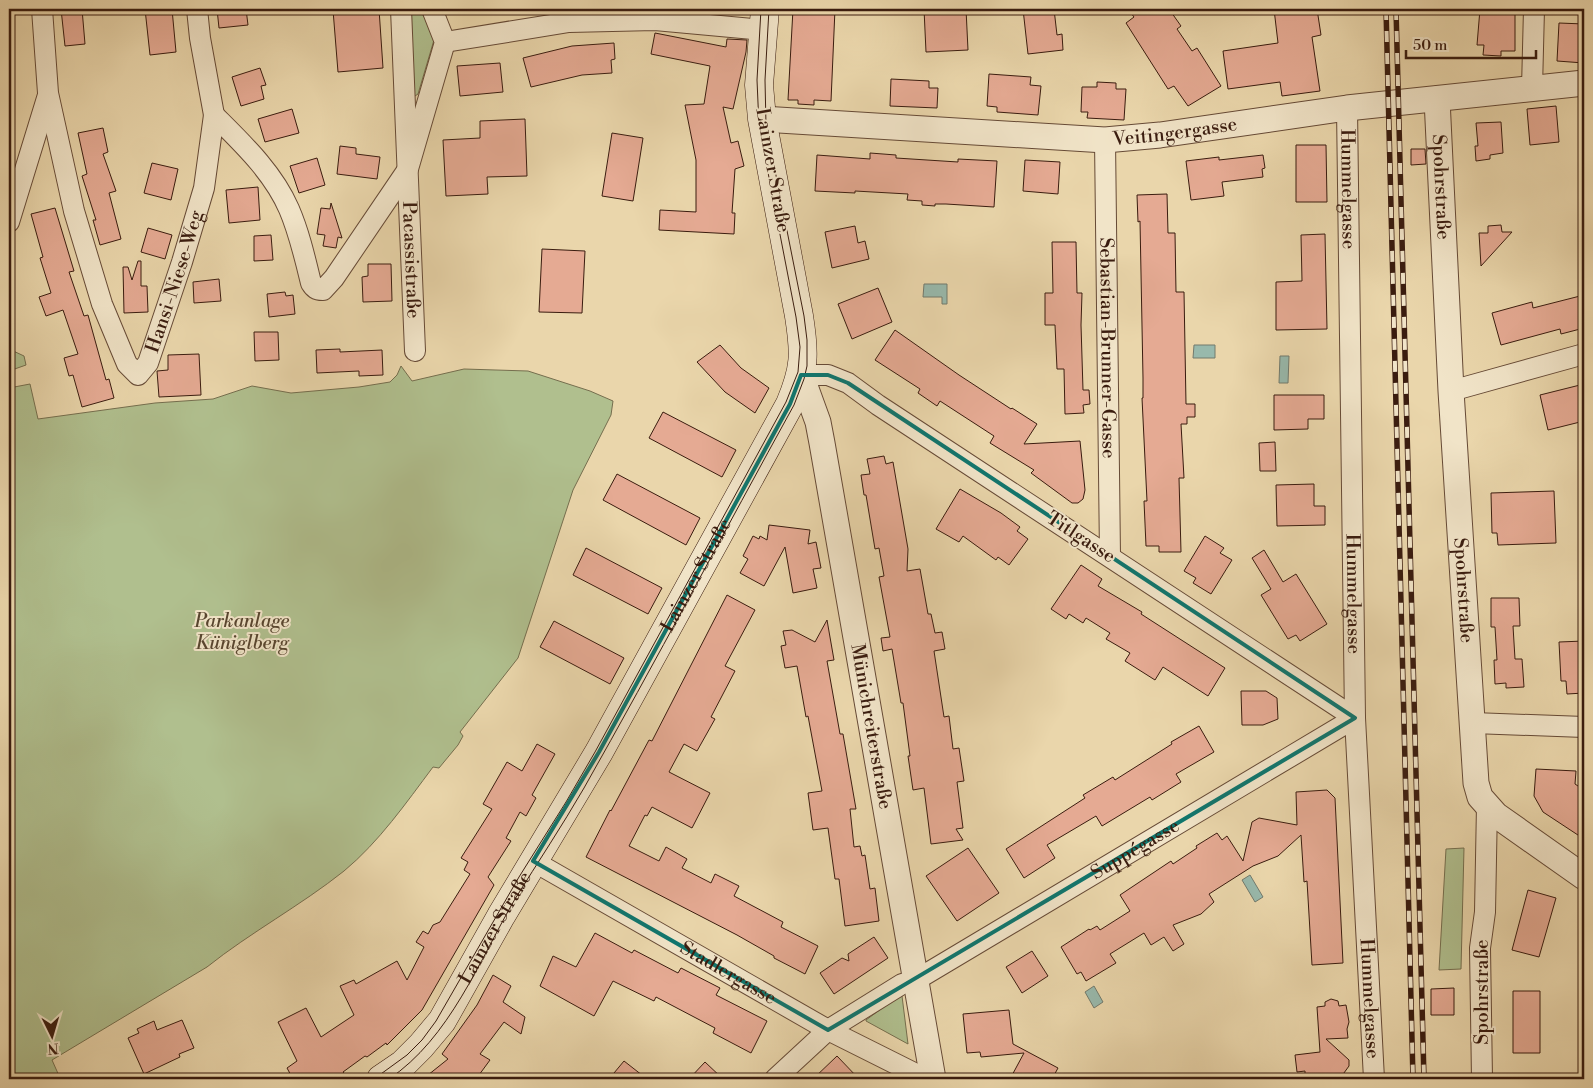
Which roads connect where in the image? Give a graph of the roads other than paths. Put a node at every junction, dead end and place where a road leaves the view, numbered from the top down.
1 (42, 9) edge
2 (197, 9) edge
3 (401, 9) edge
4 (432, 9) edge
5 (1534, 9) edge
6 (765, 19) edge
7 (445, 42) junction
8 (1584, 83) edge
9 (1532, 88) junction
10 (48, 93) junction
11 (1437, 99) junction
12 (1347, 108) junction
13 (214, 115) junction
14 (762, 119) junction
15 (1105, 140) junction
16 (408, 169) junction
17 (9, 222) edge
18 (415, 351) dead end
19 (1584, 354) edge
20 (801, 375) junction
21 (1450, 391) junction
22 (1110, 556) junction
23 (1355, 718) junction
24 (1473, 723) junction
25 (1584, 727) edge
26 (1487, 805) junction
27 (534, 861) junction
28 (1584, 876) edge
29 (916, 980) junction
30 (828, 1030) junction
31 (381, 1079) edge
32 (775, 1079) edge
33 (926, 1079) edge
34 (933, 1079) edge
35 (1374, 1079) edge
36 (1482, 1079) edge

1 - 10 street
2 - 13 street
3 - 16 street, Pacassistraße
4 - 7 street
5 - 9 street
6 - 7 street
6 - 14 main road, Lainzer Straße
7 - 16 street, Pacassistraße
8 - 9 street, Veitingergasse
9 - 11 street, Veitingergasse
10 - 13 street, Hansi-Niese-Weg
10 - 17 street
11 - 12 street, Veitingergasse
11 - 21 street, Spohrstraße
12 - 15 street, Veitingergasse
12 - 23 street, Hummelgasse
13 - 16 street
14 - 15 street, Veitingergasse
14 - 20 main road, Lainzer Straße
15 - 22 street, Sebastian-Brunner-Gasse
16 - 18 street, Pacassistraße
19 - 21 street
20 - 22 street, Titlgasse
20 - 27 main road, Lainzer Straße
20 - 29 street, Münichreiterstraße
21 - 24 street, Spohrstraße
22 - 23 street, Titlgasse
23 - 29 street, Suppégasse
23 - 35 street, Hummelgasse
24 - 25 street
24 - 26 street, Spohrstraße
26 - 28 street
26 - 36 street, Spohrstraße
27 - 30 street, Stadlergasse
27 - 31 main road, Lainzer Straße
29 - 30 street, Suppégasse
29 - 34 street, Münichreiterstraße
30 - 32 street, Suppégasse
30 - 33 street, Stadlergasse

